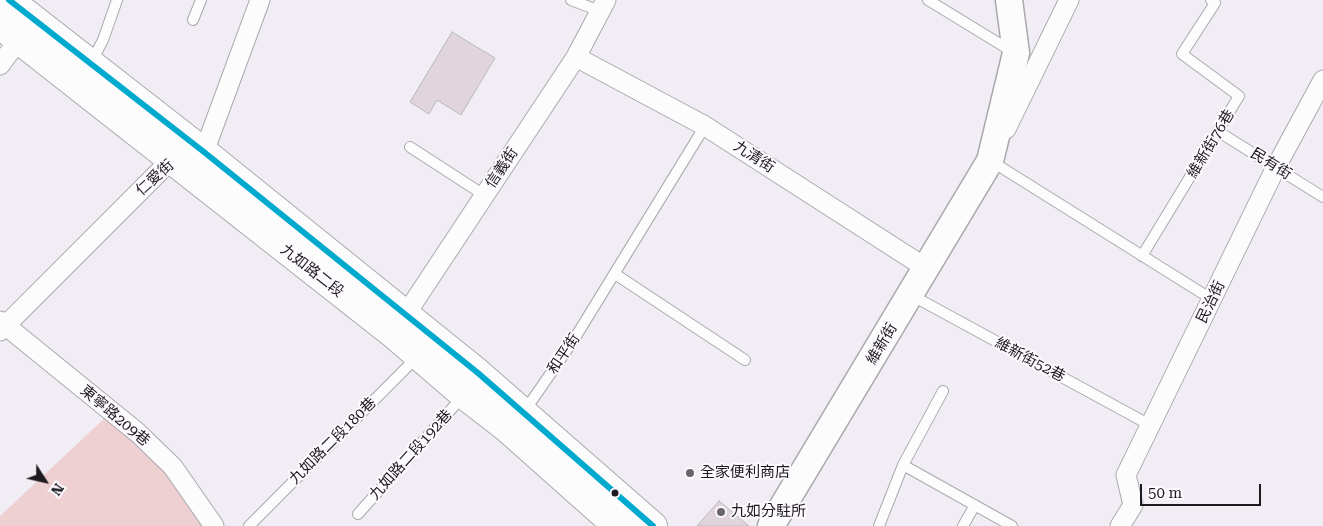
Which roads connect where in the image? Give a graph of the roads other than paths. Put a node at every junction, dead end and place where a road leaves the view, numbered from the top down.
1 (9, 0) edge
2 (117, 0) edge
3 (201, 0) edge
4 (260, 0) edge
5 (571, 0) edge
6 (928, 0) edge
7 (1009, 0) edge
8 (1069, 0) edge
9 (1211, 0) edge
10 (603, 6) edge
11 (193, 20) dead end
12 (18, 28) edge
13 (1016, 53) junction
14 (576, 57) junction
15 (91, 62) junction
16 (0, 65) edge
17 (1323, 80) edge
18 (705, 126) junction
19 (1218, 132) junction
20 (410, 147) dead end
21 (204, 152) junction
22 (171, 160) junction
23 (990, 161) junction
24 (1276, 167) junction
25 (484, 195) junction
26 (1323, 196) edge
27 (1142, 256) junction
28 (926, 268) junction
29 (615, 274) junction
30 (911, 295) junction
31 (1213, 300) junction
32 (399, 324) junction
33 (2, 326) edge
34 (418, 356) junction
35 (745, 360) dead end
36 (943, 390) dead end
37 (464, 395) junction
38 (516, 421) junction
39 (1150, 425) junction
40 (903, 465) junction
41 (975, 505) junction
42 (358, 514) dead end
43 (609, 524) edge
44 (214, 526) edge
45 (248, 526) edge
46 (653, 526) edge
47 (771, 526) edge
48 (879, 526) edge
49 (963, 526) edge
50 (1012, 526) edge
51 (1120, 526) edge

1 - 12 main road, 九如路二段
2 - 15 lane
3 - 11 lane
4 - 21 street
5 - 10 lane
6 - 13 lane
7 - 13 street, 維新街
8 - 23 street, 維新街
9 - 19 lane, 維新街76巷
10 - 14 street, 信義街
12 - 15 main road, 九如路二段
12 - 16 street
12 - 22 main road, 九如路二段
13 - 23 street, 維新街
14 - 18 street, 九清街
14 - 25 street, 信義街
15 - 21 main road, 九如路二段
17 - 24 street, 民治街
18 - 28 street, 九清街
18 - 29 lane, 和平街
19 - 24 lane, 民有街
19 - 27 lane, 維新街76巷
20 - 25 lane
21 - 22 street, 仁愛街
21 - 32 main road, 九如路二段
22 - 32 main road, 九如路二段
22 - 33 street, 仁愛街
23 - 27 lane
23 - 28 street, 維新街
24 - 26 lane, 民有街
24 - 31 street, 民治街
25 - 32 street, 信義街
27 - 31 lane
28 - 30 street, 維新街
29 - 35 lane
29 - 38 lane, 和平街
30 - 39 lane, 維新街52巷
30 - 47 street, 維新街
31 - 39 street, 民治街
32 - 34 main road, 九如路二段
32 - 38 main road, 九如路二段
33 - 44 street, 東寧路209巷
34 - 37 main road, 九如路二段
34 - 45 lane, 九如路二段180巷
36 - 40 lane
37 - 38 main road, 九如路二段
37 - 42 lane, 九如路二段192巷
38 - 43 main road, 九如路二段
38 - 46 main road, 九如路二段
39 - 51 street, 民治街
40 - 41 lane
40 - 48 lane
41 - 49 lane
41 - 50 lane

